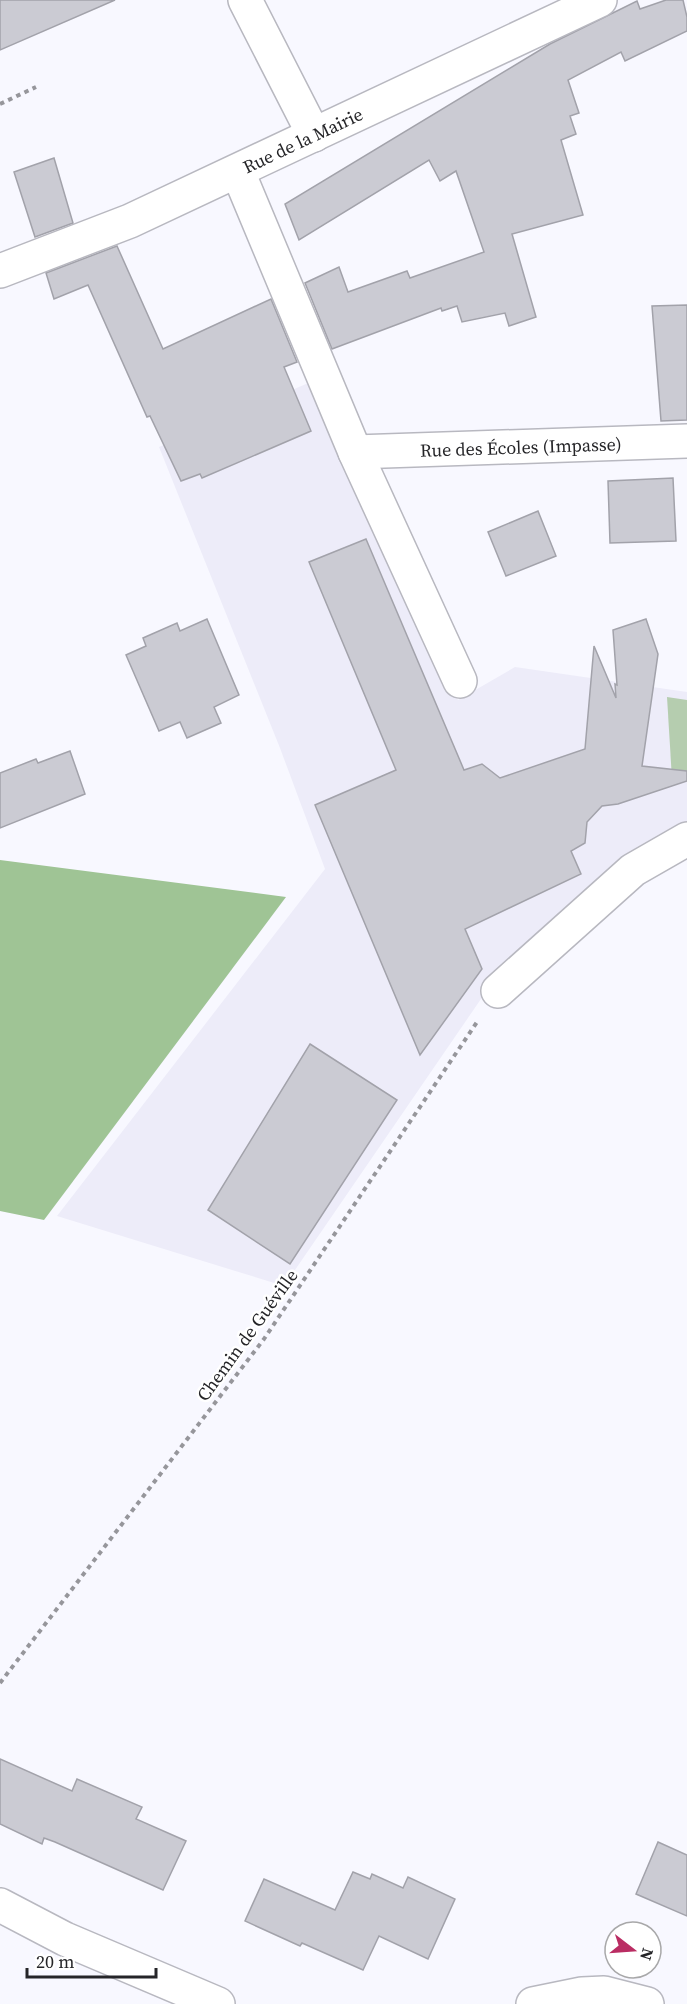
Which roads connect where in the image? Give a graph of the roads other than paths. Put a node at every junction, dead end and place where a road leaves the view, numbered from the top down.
1 (245, 0) edge
2 (600, 0) edge
3 (314, 135) junction
4 (238, 172) junction
5 (0, 271) edge
6 (687, 441) edge
7 (355, 452) junction
8 (460, 681) dead end
9 (687, 839) edge
10 (498, 991) road end
11 (0, 1905) edge
12 (218, 2004) edge
13 (533, 2004) edge
14 (647, 2004) edge

1 - 3 street
2 - 3 street, Rue de la Mairie
3 - 4 street, Rue de la Mairie
4 - 5 street, Rue de la Mairie
4 - 7 street
6 - 7 street, Rue des Écoles (Impasse)
7 - 8 street
9 - 10 street
11 - 12 street
13 - 14 street

